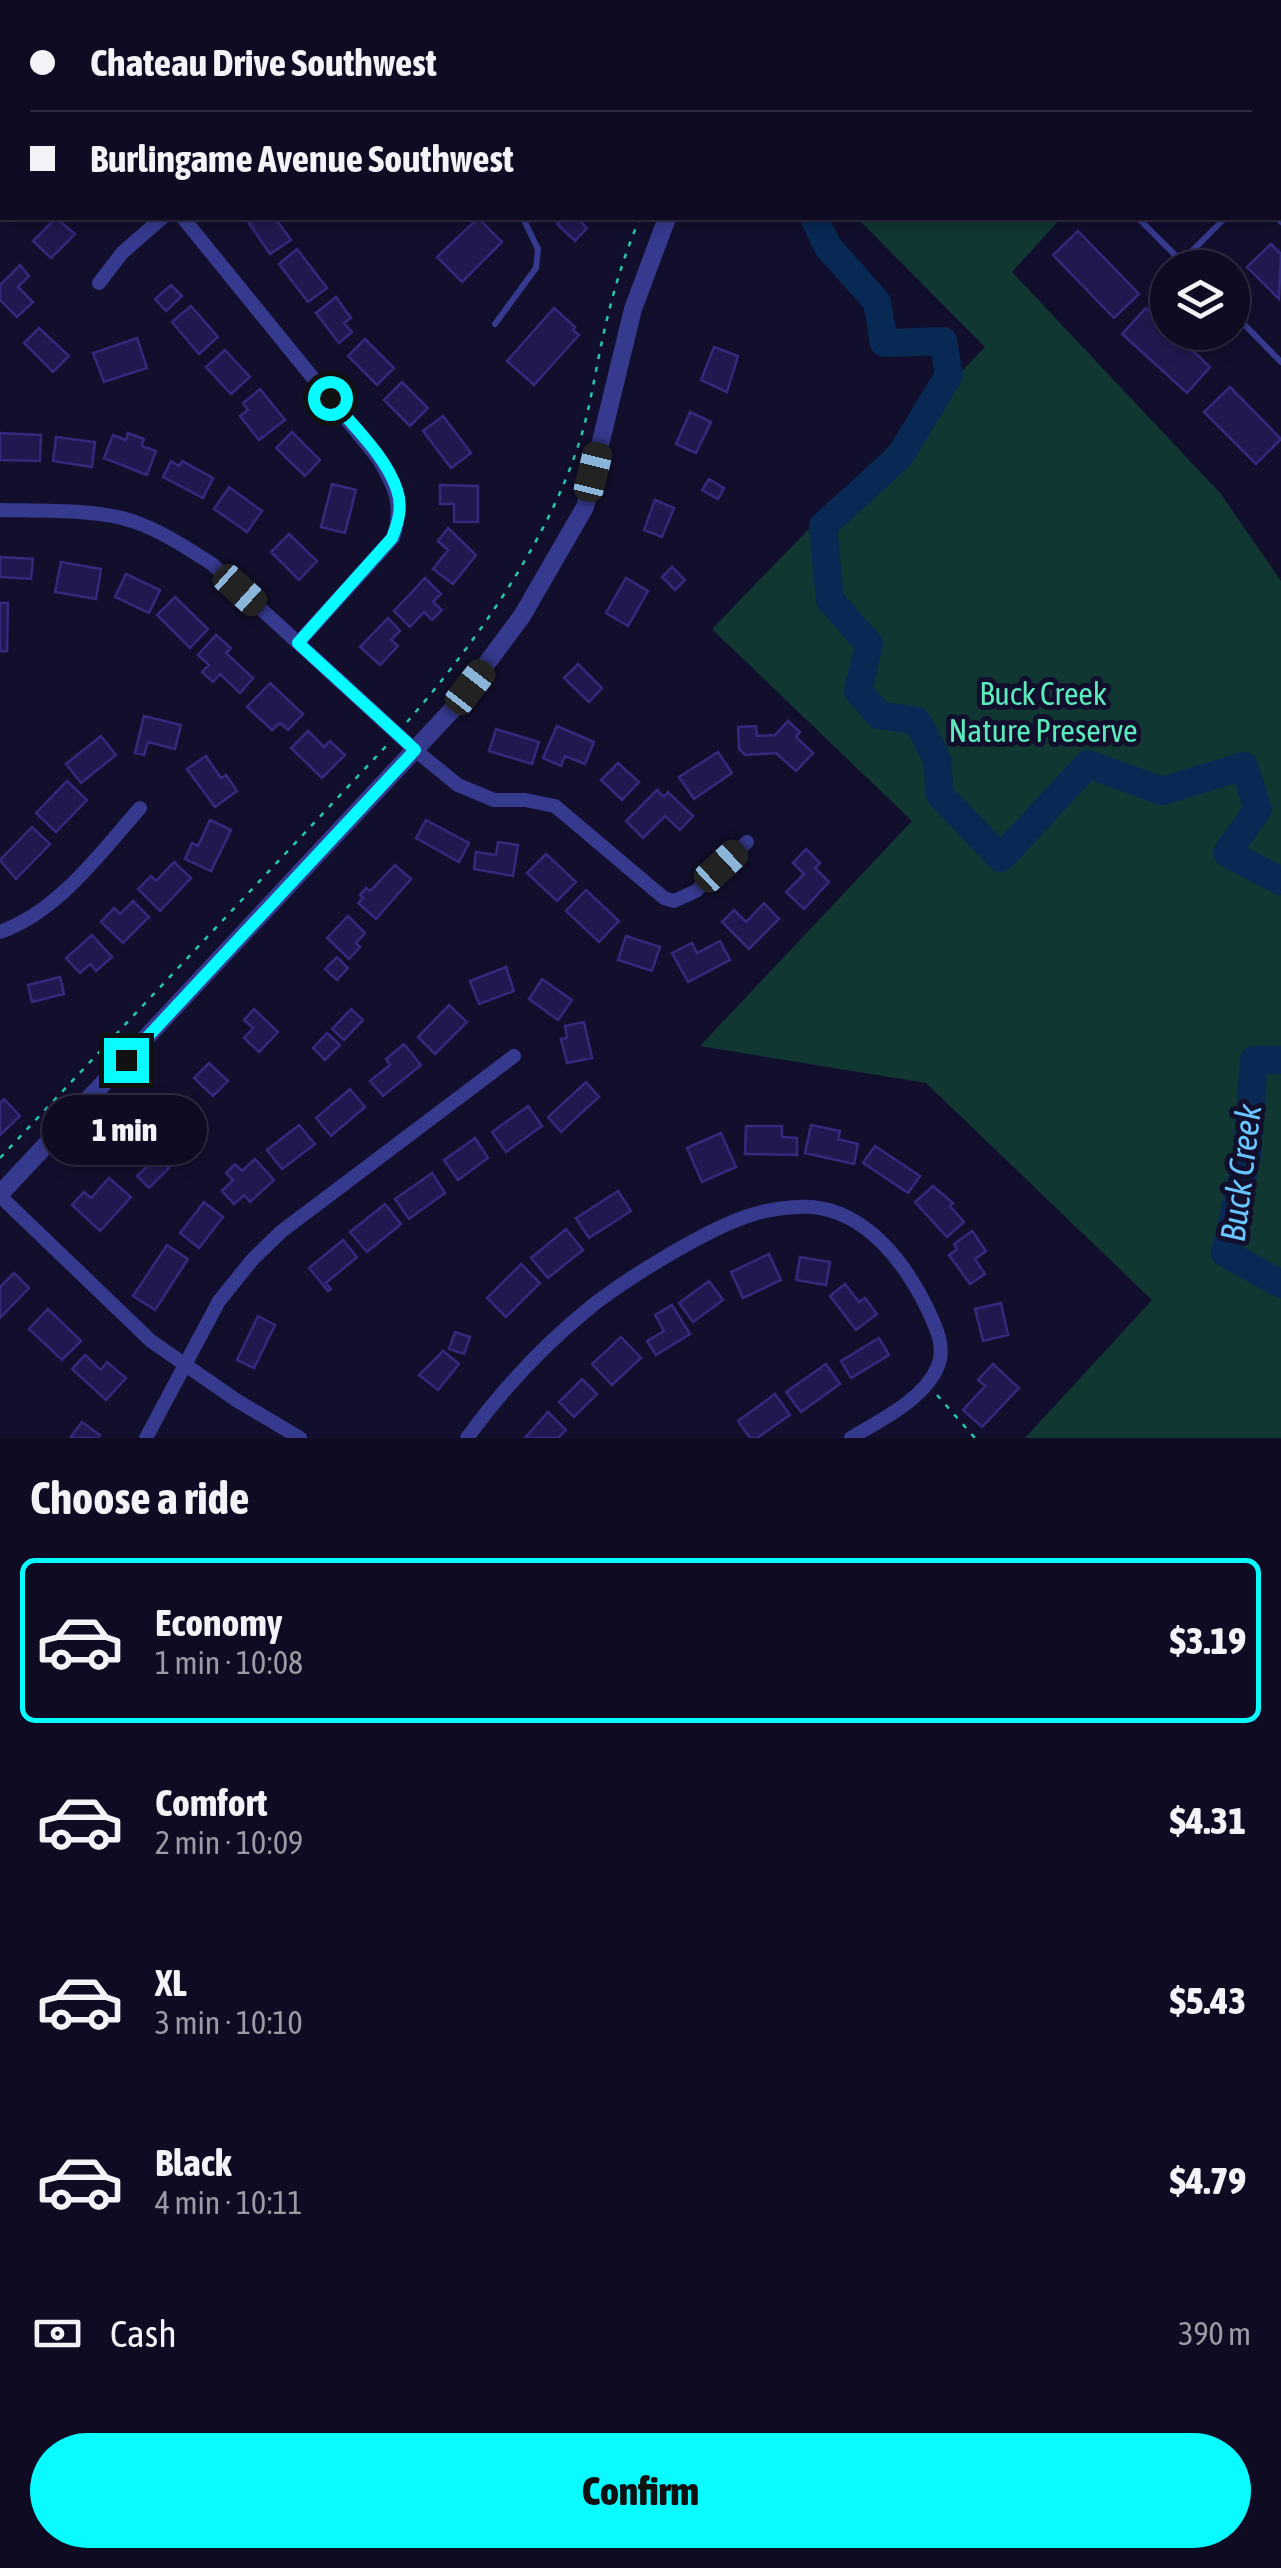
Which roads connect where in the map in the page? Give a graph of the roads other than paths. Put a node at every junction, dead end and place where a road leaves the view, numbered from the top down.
1 (160, 220) edge
2 (185, 220) edge
3 (525, 220) edge
4 (666, 220) edge
5 (1140, 220) edge
6 (1223, 220) edge
7 (1171, 250) edge
8 (1193, 250) edge
9 (98, 284) dead end
10 (495, 324) dead end
11 (1250, 330) edge
12 (1281, 362) edge
13 (0, 510) edge
14 (298, 643) junction
15 (415, 750) junction
16 (140, 808) dead end
17 (747, 842) dead end
18 (0, 932) edge
19 (514, 1056) dead end
20 (0, 1195) edge
21 (184, 1366) junction
22 (146, 1438) edge
23 (300, 1438) edge
24 (468, 1438) edge
25 (851, 1438) edge

1 - 9 street
2 - 14 street
3 - 10 lane
4 - 15 street
5 - 7 lane
6 - 8 lane
11 - 12 lane
13 - 14 street
14 - 15 street
15 - 17 street
15 - 20 street
16 - 18 street
19 - 21 street
20 - 21 street
21 - 22 street
21 - 23 street
24 - 25 street

